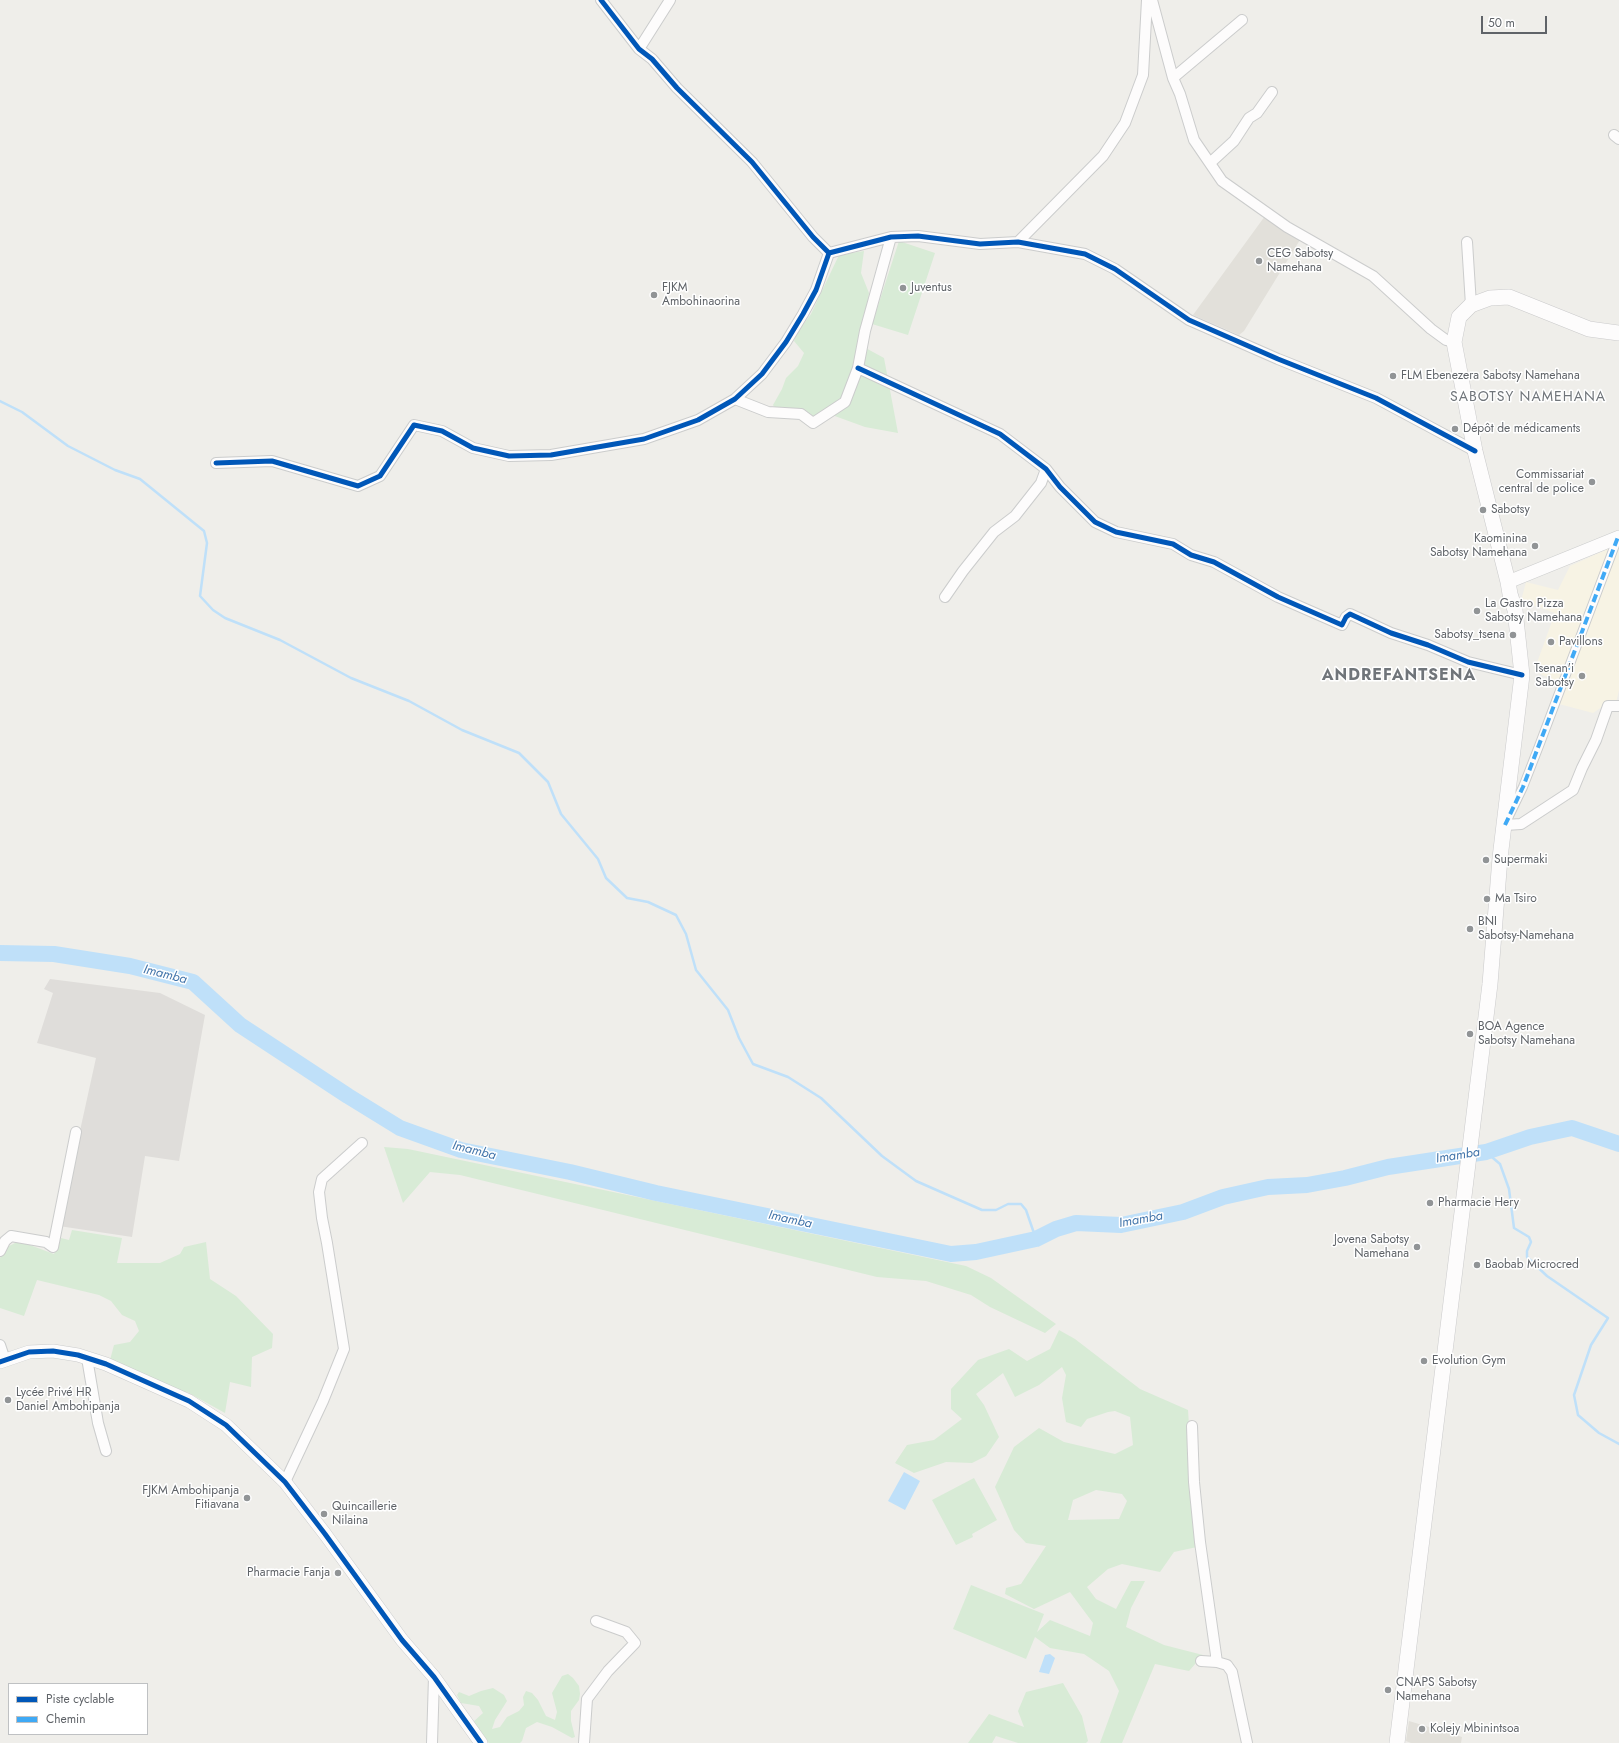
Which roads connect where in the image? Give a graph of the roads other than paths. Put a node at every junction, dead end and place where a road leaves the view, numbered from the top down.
1 (601, 0) edge
2 (670, 0) edge
3 (1147, 0) edge
4 (1152, 0) edge
5 (1242, 20) dead end
6 (639, 50) junction
7 (1172, 78) junction
8 (1272, 92) dead end
9 (1210, 163) junction
10 (891, 237) junction
11 (1018, 242) junction
12 (1467, 242) dead end
13 (829, 253) junction
14 (1471, 305) junction
15 (1619, 333) edge
16 (1454, 342) junction
17 (858, 368) junction
18 (735, 399) junction
19 (1475, 450) junction
20 (216, 463) dead end
21 (1046, 469) junction
22 (1619, 537) edge
23 (1508, 582) junction
24 (946, 597) dead end
25 (1522, 675) junction
26 (1619, 706) edge
27 (1505, 825) junction
28 (76, 1132) dead end
29 (362, 1143) dead end
30 (0, 1251) edge
31 (0, 1345) edge
32 (88, 1358) junction
33 (2, 1361) edge
34 (1192, 1426) dead end
35 (106, 1451) dead end
36 (285, 1482) junction
37 (596, 1621) dead end
38 (1201, 1661) dead end
39 (1217, 1662) junction
40 (434, 1677) junction
41 (432, 1743) edge
42 (482, 1743) edge
43 (584, 1743) edge
44 (1247, 1743) edge
45 (1397, 1743) edge

1 - 6 street
2 - 6 street
3 - 11 street
4 - 7 street
5 - 7 street
6 - 13 street
7 - 9 street
8 - 9 street
9 - 16 street
10 - 11 street
10 - 13 street
10 - 17 street
11 - 19 street
12 - 14 street
13 - 18 street
14 - 15 main road
14 - 16 main road
16 - 19 main road
17 - 18 street
17 - 21 street
18 - 20 street
19 - 23 main road
21 - 24 street
21 - 25 street
22 - 23 street
22 - 27 street
23 - 25 main road
25 - 27 main road
26 - 27 street
27 - 45 main road
28 - 30 street
29 - 36 street
31 - 33 street
32 - 33 street
32 - 35 street
32 - 36 street
34 - 39 street
36 - 40 street
37 - 43 street
38 - 39 street
39 - 44 street
40 - 41 street
40 - 42 street

